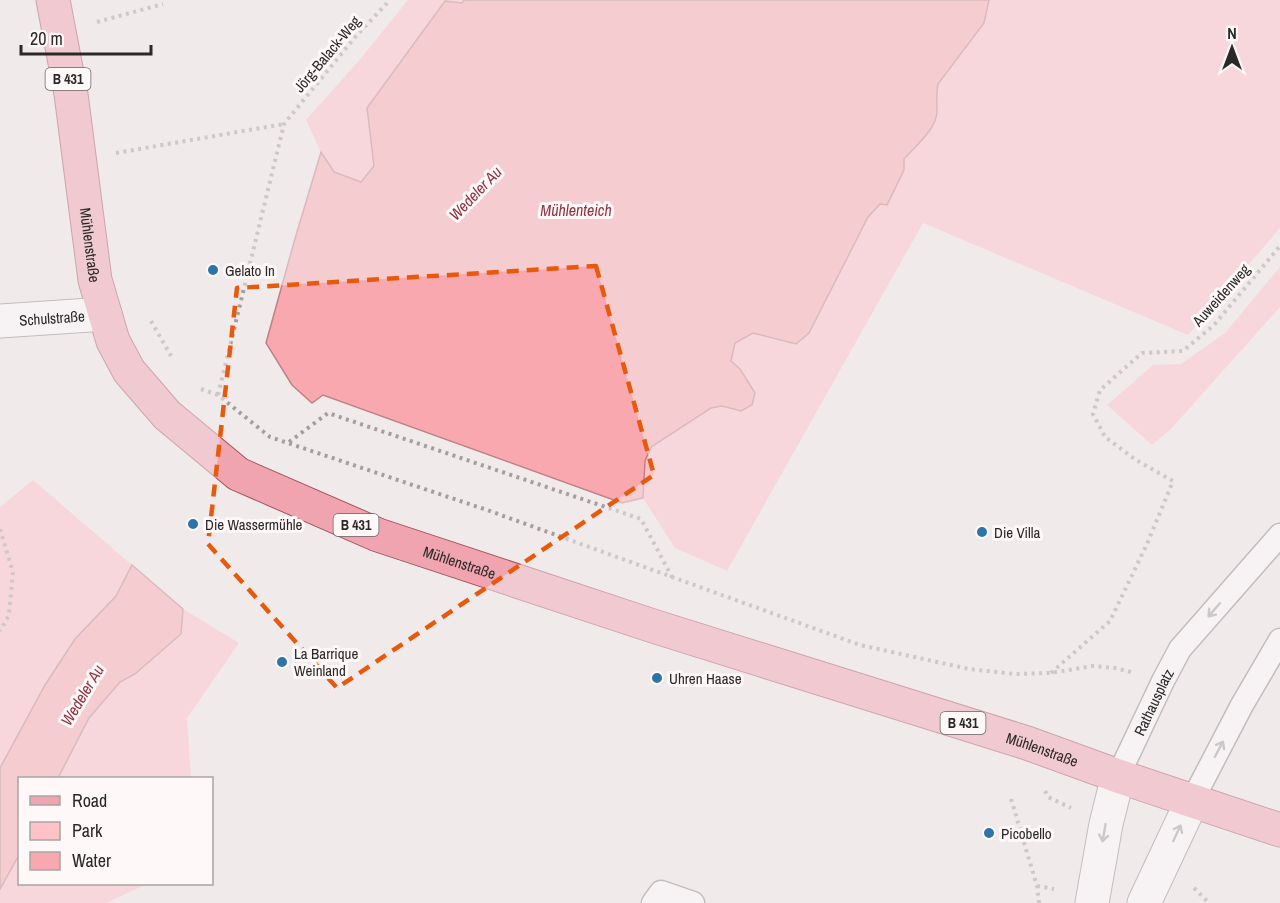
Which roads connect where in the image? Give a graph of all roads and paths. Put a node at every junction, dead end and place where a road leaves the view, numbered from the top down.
1 (53, 0) edge
2 (390, 0) edge
3 (163, 4) dead end
4 (101, 21) dead end
5 (284, 124) junction
6 (79, 159) junction
7 (1280, 246) edge
8 (105, 314) junction
9 (148, 316) dead end
10 (0, 321) edge
11 (176, 364) dead end
12 (197, 387) dead end
13 (218, 395) junction
14 (288, 442) junction
15 (0, 529) edge
16 (1280, 534) edge
17 (673, 578) junction
18 (0, 631) edge
19 (1280, 640) edge
20 (1050, 673) junction
21 (1163, 681) junction
22 (1118, 776) junction
23 (1011, 799) dead end
24 (1192, 801) junction
25 (1280, 830) edge
26 (653, 903) edge
27 (693, 903) edge
28 (1038, 903) edge
29 (1092, 903) edge
30 (1144, 903) edge

1 - 6 main road, Mühlenstraße / B 431
2 - 5 path, Jörg-Balack-Weg
3 - 4 path
5 - 6 path
5 - 13 path
6 - 8 main road, Mühlenstraße / B 431
7 - 20 path, Auweidenweg
8 - 10 street, Schulstraße
8 - 22 main road, Mühlenstraße / B 431
9 - 11 path
12 - 13 path
13 - 14 path
14 - 17 path
14 - 17 path
15 - 18 path
16 -> 21 lane, Rathausplatz
17 - 20 path
24 -> 19 lane
20 - 21 path
21 - 22 lane, Rathausplatz
22 - 24 main road, Mühlenstraße / B 431
22 -> 29 street, Rathausplatz
23 - 28 path
24 - 25 main road, B 431
30 -> 24 street
26 - 27 lane

